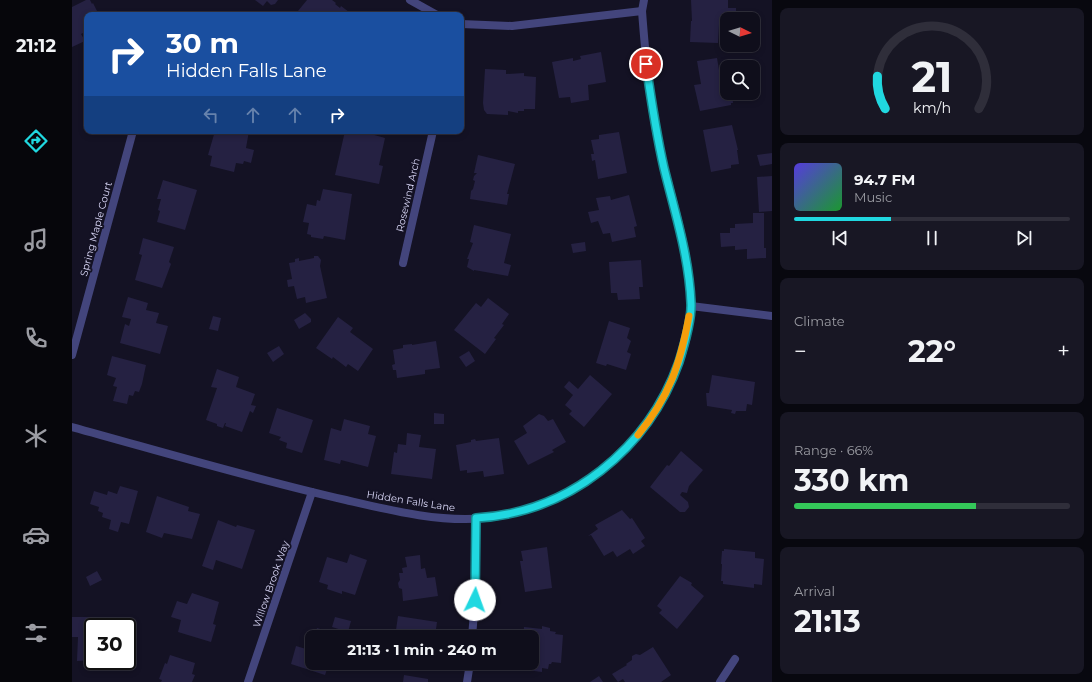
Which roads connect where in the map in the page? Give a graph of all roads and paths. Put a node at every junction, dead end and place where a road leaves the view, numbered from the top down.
1 (410, 0) edge
2 (644, 0) edge
3 (642, 11) junction
4 (432, 12) edge
5 (464, 24) edge
6 (131, 134) edge
7 (432, 134) edge
8 (403, 263) dead end
9 (691, 306) junction
10 (772, 316) edge
11 (72, 355) edge
12 (72, 426) edge
13 (312, 492) junction
14 (476, 518) junction
15 (473, 630) edge
16 (735, 659) dead end
17 (469, 670) edge
18 (248, 682) edge
19 (467, 682) edge
20 (720, 682) edge

1 - 4 street
2 - 3 street, Hidden Falls Lane
3 - 5 street
3 - 9 street, Hidden Falls Lane
6 - 11 street, Spring Maple Court
7 - 8 street, Rosewind Arch
9 - 10 street
9 - 14 street, Hidden Falls Lane
12 - 13 street, Hidden Falls Lane
13 - 14 street, Hidden Falls Lane
13 - 18 street, Willow Brook Way
14 - 15 street
16 - 20 street
17 - 19 street

